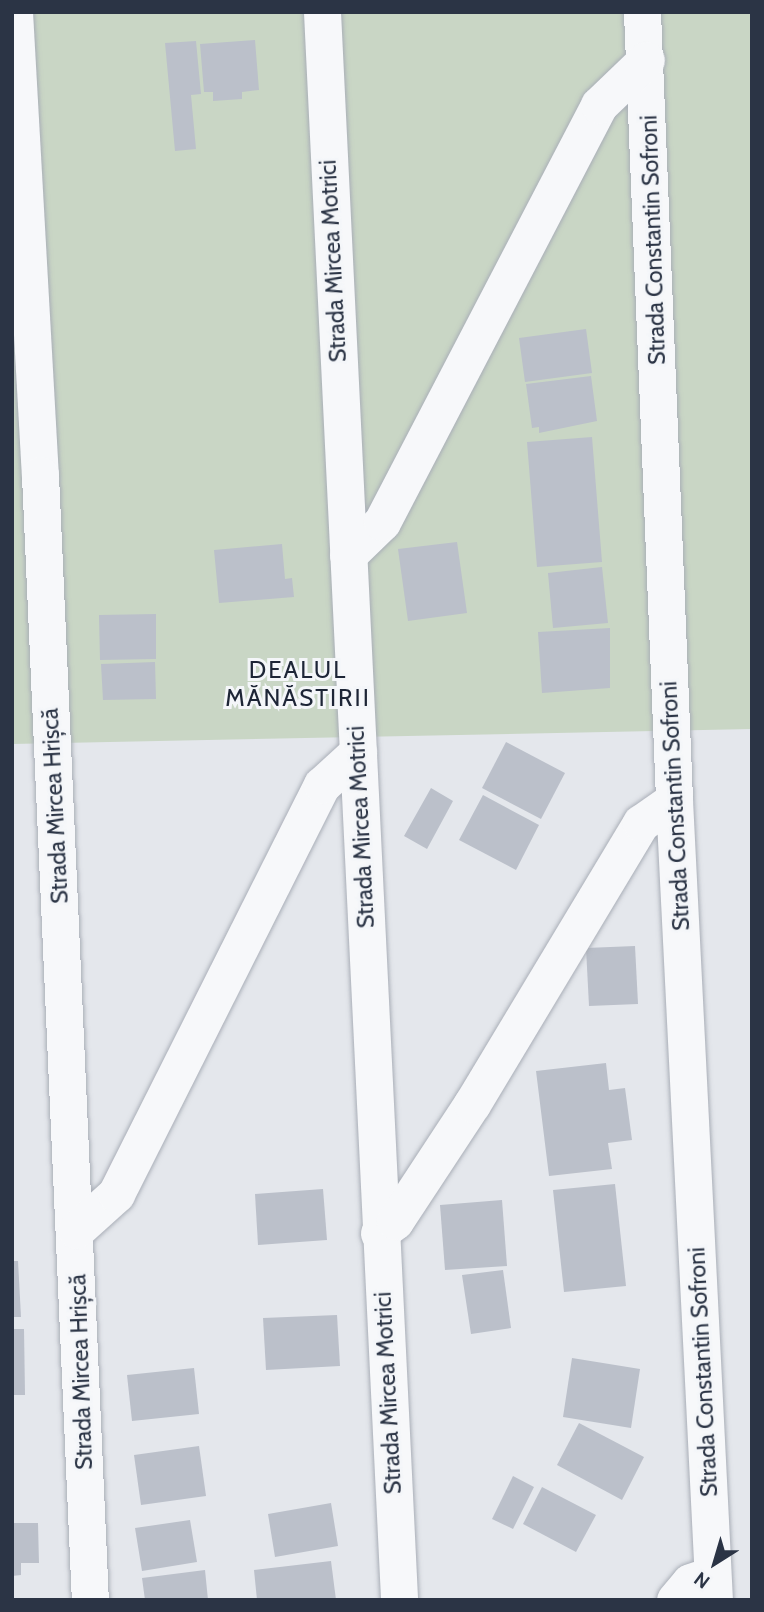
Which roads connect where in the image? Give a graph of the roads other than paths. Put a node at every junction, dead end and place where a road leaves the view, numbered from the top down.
1 (14, 12) edge
2 (322, 12) edge
3 (642, 12) edge
4 (646, 60) junction
5 (348, 555) junction
6 (358, 752) junction
7 (674, 800) junction
8 (76, 1230) junction
9 (379, 1233) junction
10 (713, 1588) edge
11 (90, 1600) edge
12 (399, 1600) edge
13 (675, 1600) edge

1 - 8 street, Strada Mircea Hrișcă
2 - 5 street, Strada Mircea Motrici
3 - 4 street, Strada Constantin Sofroni
4 - 5 street
4 - 7 street, Strada Constantin Sofroni
5 - 6 street, Strada Mircea Motrici
6 - 8 street
6 - 9 street, Strada Mircea Motrici
7 - 9 street
7 - 10 street, Strada Constantin Sofroni
8 - 11 street, Strada Mircea Hrișcă
9 - 12 street, Strada Mircea Motrici
10 - 13 street

